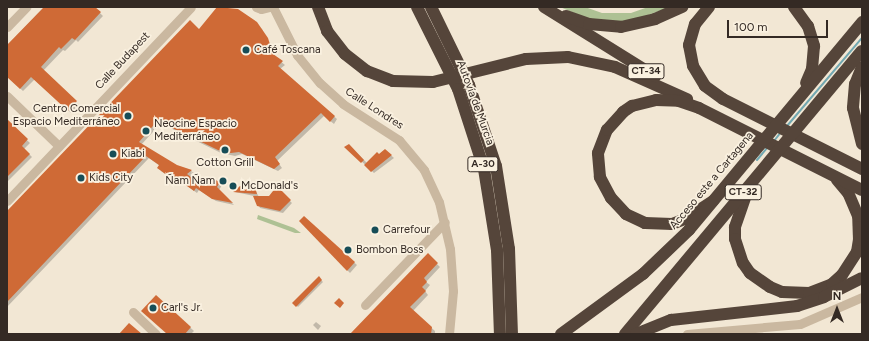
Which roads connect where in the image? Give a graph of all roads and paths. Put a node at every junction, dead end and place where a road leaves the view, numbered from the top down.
1 (26, 7) edge
2 (191, 7) edge
3 (256, 7) edge
4 (271, 7) edge
5 (318, 7) edge
6 (417, 7) edge
7 (431, 7) edge
8 (545, 7) edge
9 (682, 7) edge
10 (709, 7) edge
11 (794, 7) edge
12 (862, 22) edge
13 (7, 27) edge
14 (862, 51) edge
15 (862, 67) edge
16 (803, 92) junction
17 (7, 96) edge
18 (699, 108) junction
19 (750, 131) junction
20 (862, 144) edge
21 (59, 146) junction
22 (798, 155) junction
23 (862, 169) edge
24 (835, 177) junction
25 (862, 183) edge
26 (750, 185) junction
27 (862, 190) edge
28 (7, 201) edge
29 (713, 201) junction
30 (445, 222) junction
31 (862, 278) edge
32 (862, 297) edge
33 (365, 305) dead end
34 (133, 312) dead end
35 (156, 334) edge
36 (449, 334) edge
37 (500, 334) edge
38 (512, 334) edge
39 (561, 334) edge
40 (625, 334) edge
41 (636, 334) edge
42 (687, 334) edge

1 - 13 street
2 - 21 street, Calle Budapest
3 - 4 street
4 - 30 street, Calle Londres
5 - 18 highway, CT-34
6 - 37 highway, Autovía de Murcia / A-30
7 - 38 highway, Autovía de Murcia / A-30
8 - 9 highway
8 - 19 highway, CT-34
10 - 23 highway
11 - 16 highway
12 - 16 highway, Acceso este a Cartagena / CT-32
14 - 26 highway, CT-32
15 - 20 highway
16 - 29 highway, Acceso este a Cartagena / CT-32
17 - 21 street
18 - 19 highway
18 - 29 highway
19 - 22 highway, CT-34
21 - 28 street, Calle Budapest
22 - 24 highway, CT-34
22 - 25 highway, CT-34
24 - 26 highway
24 - 27 highway, CT-34
26 - 40 highway, CT-32
29 - 39 highway, Acceso este a Cartagena / CT-32
30 - 33 street
30 - 36 street, Calle Londres
31 - 41 highway
32 - 42 street
34 - 35 street

